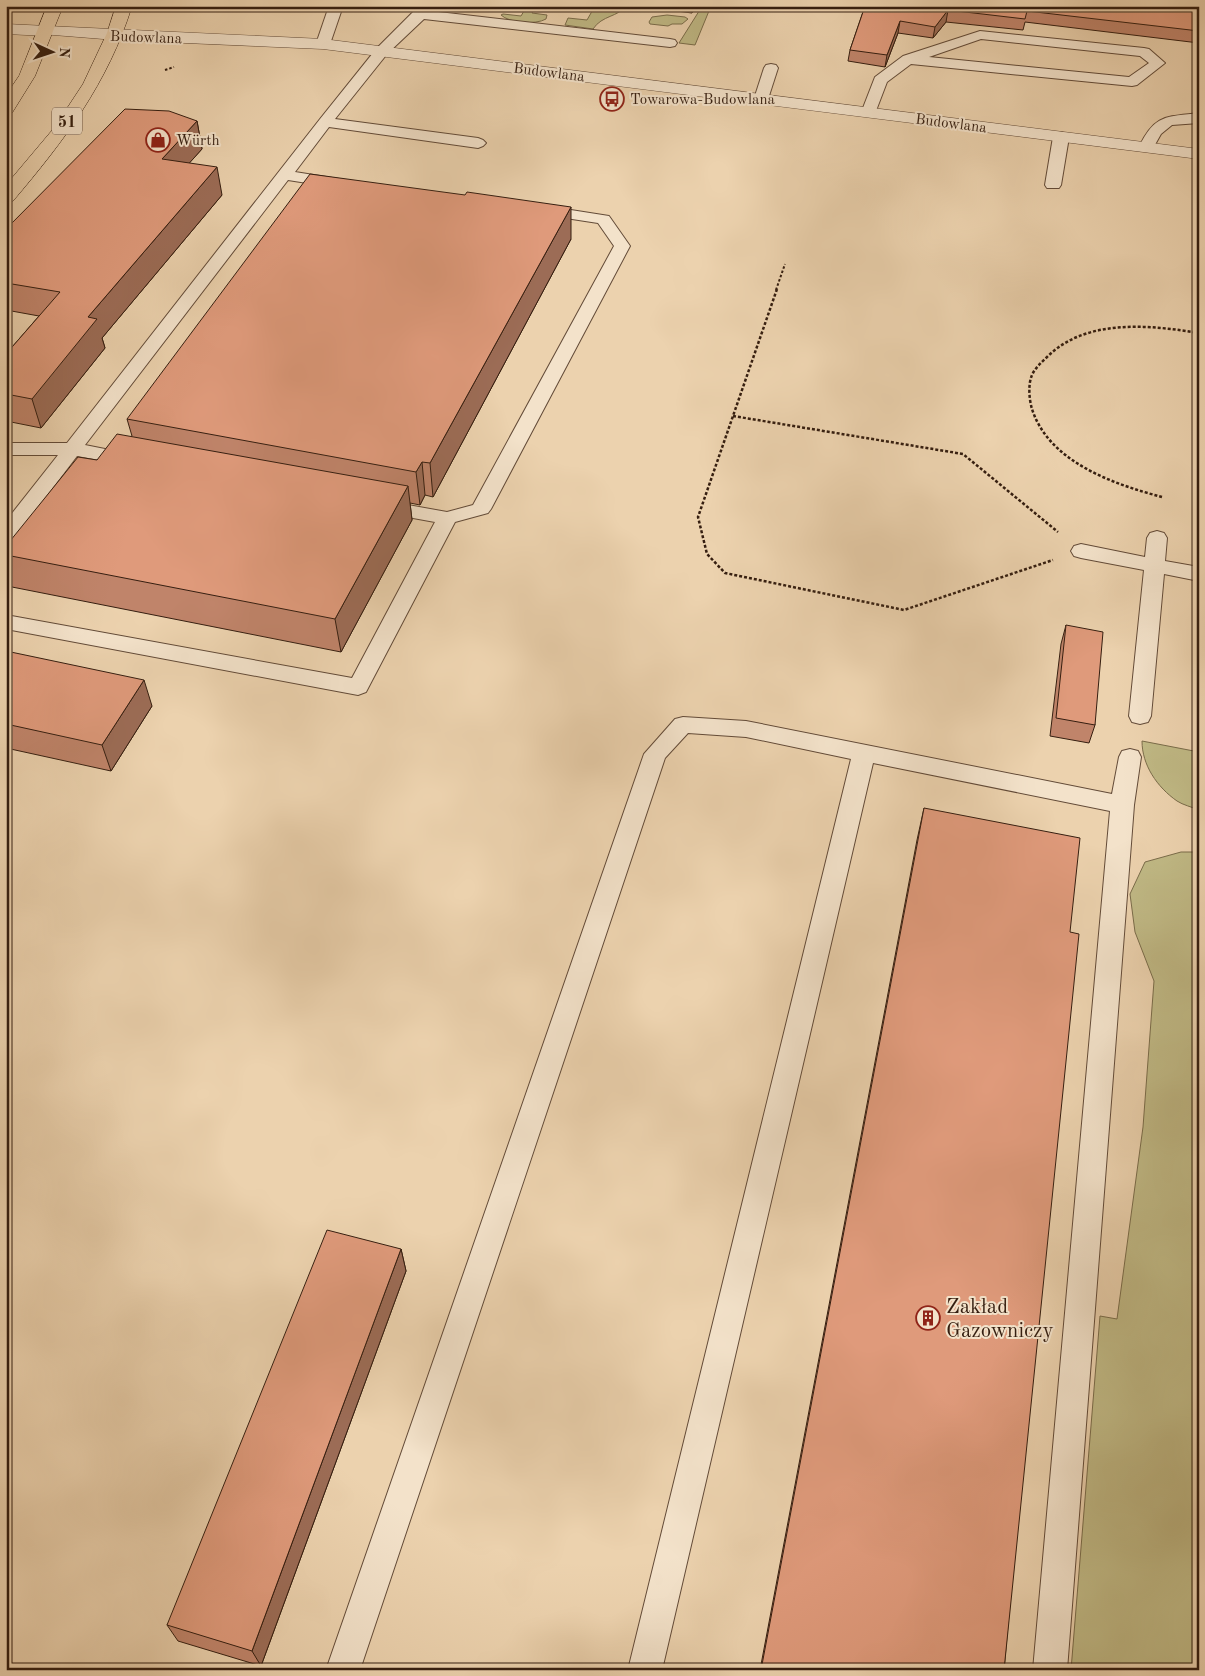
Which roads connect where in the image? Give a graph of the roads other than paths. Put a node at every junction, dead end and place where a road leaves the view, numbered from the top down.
1 (56, 6) edge
2 (124, 6) edge
3 (336, 6) edge
4 (424, 10) edge
5 (6, 29) edge
6 (47, 31) junction
7 (115, 37) junction
8 (670, 43) dead end
9 (323, 44) junction
10 (382, 50) junction
11 (908, 59) junction
12 (771, 68) dead end
13 (761, 99) junction
14 (6, 110) edge
15 (869, 113) junction
16 (1199, 118) edge
17 (325, 122) junction
18 (1061, 137) junction
19 (478, 143) dead end
20 (1147, 148) junction
21 (1199, 154) edge
22 (284, 176) junction
23 (1053, 185) dead end
24 (361, 186) edge
25 (6, 197) edge
26 (526, 208) edge
27 (6, 449) edge
28 (73, 449) junction
29 (150, 464) edge
30 (361, 502) edge
31 (447, 518) junction
32 (6, 535) edge
33 (1157, 538) dead end
34 (1081, 551) road end
35 (1153, 566) junction
36 (1199, 574) edge
37 (6, 622) edge
38 (1140, 716) dead end
39 (864, 753) junction
40 (1130, 757) dead end
41 (1122, 805) junction
42 (343, 1670) edge
43 (645, 1670) edge
44 (1050, 1670) edge

1 - 6 main road
2 - 7 main road, 51
3 - 9 lane
4 - 8 lane
4 - 10 lane
5 - 6 street, Budowlana
6 - 7 street, Budowlana
6 - 14 main road
7 - 9 street, Budowlana
7 - 25 main road, 51
9 - 10 street, Budowlana
10 - 13 street, Budowlana
10 - 17 lane
11 - 11 lane
11 - 15 lane
12 - 13 lane
13 - 15 street, Budowlana
15 - 18 street, Budowlana
16 - 20 lane
17 - 19 lane
17 - 22 lane
18 - 20 street, Budowlana
18 - 23 lane
20 - 21 street, Budowlana
22 - 24 lane
22 - 28 lane
26 - 31 lane
27 - 28 lane
28 - 29 lane
28 - 32 lane
30 - 31 lane
31 - 37 lane
33 - 35 lane
34 - 35 lane
35 - 36 lane
35 - 38 lane
39 - 41 lane
39 - 42 lane
39 - 43 lane
40 - 41 lane
41 - 44 lane

